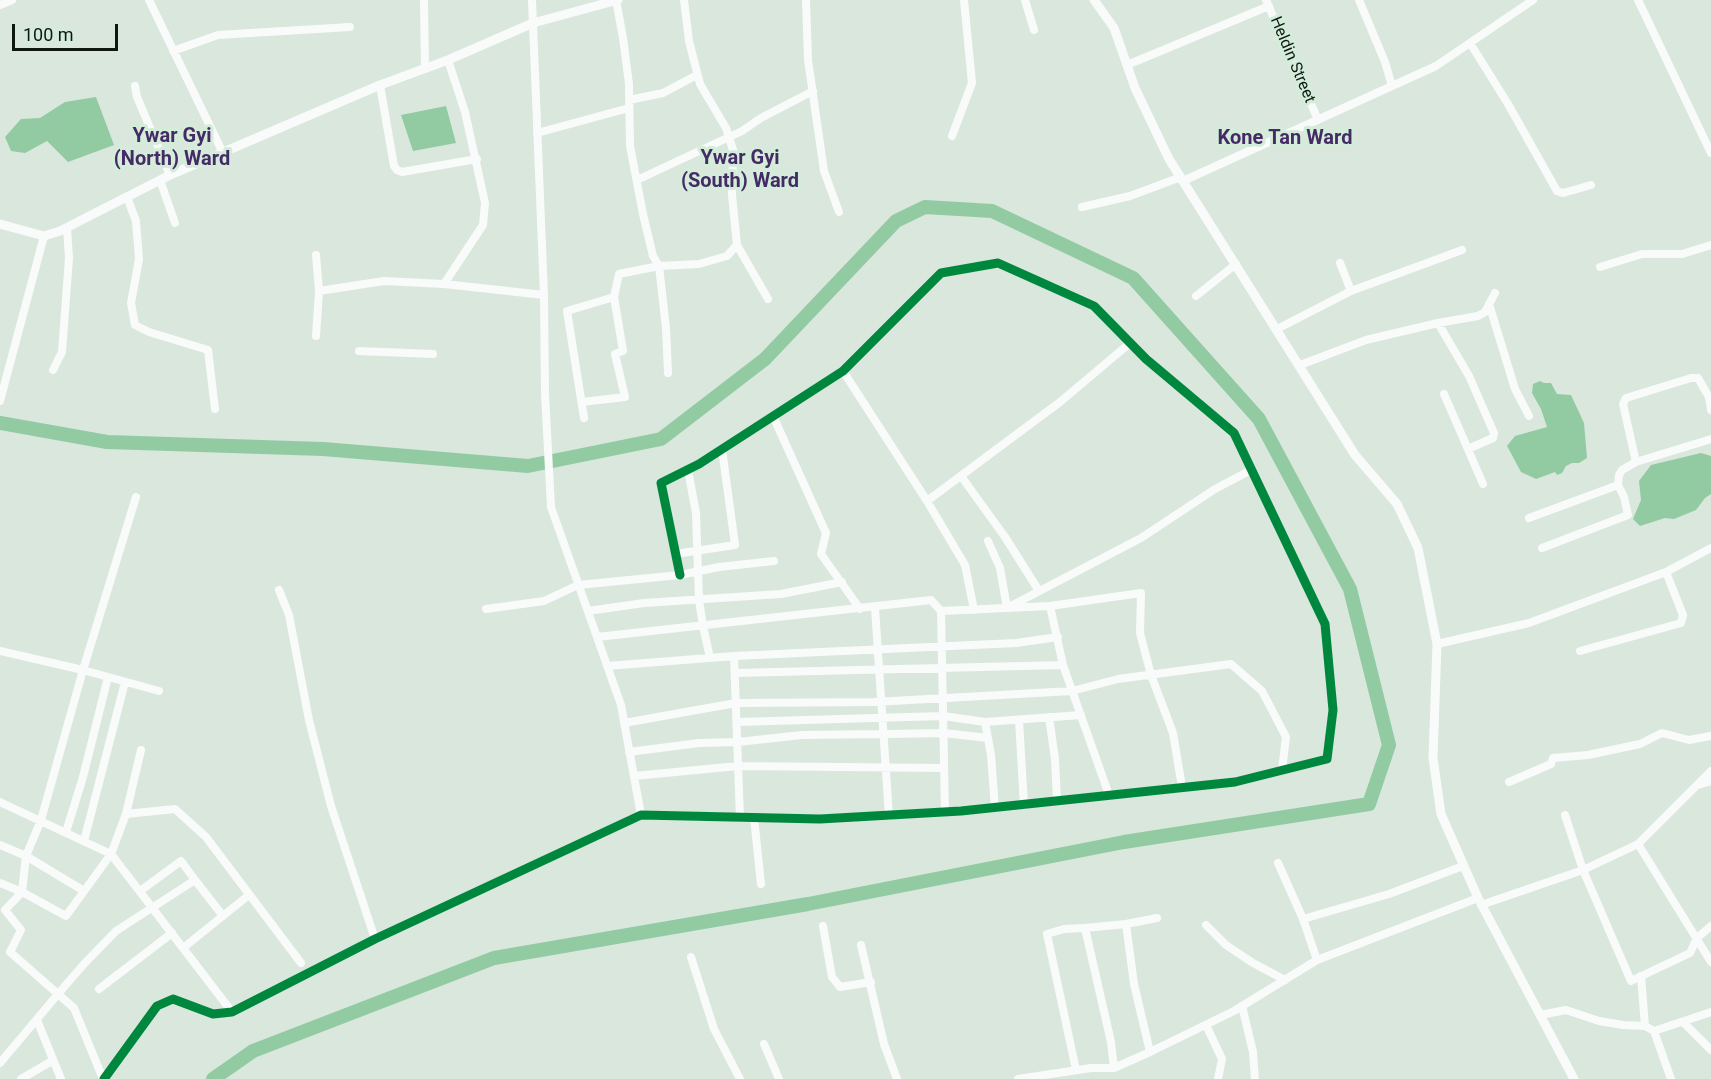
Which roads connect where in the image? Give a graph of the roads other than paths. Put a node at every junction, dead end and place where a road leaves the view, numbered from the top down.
1 (12, 0) edge
2 (148, 0) edge
3 (424, 0) edge
4 (532, 0) edge
5 (617, 0) edge
6 (684, 0) edge
7 (806, 0) edge
8 (964, 0) edge
9 (1025, 0) edge
10 (1094, 0) edge
11 (1103, 0) edge
12 (1359, 0) edge
13 (1533, 0) edge
14 (1638, 0) edge
15 (1268, 3) edge
16 (0, 5) edge
17 (1103, 10) junction
18 (533, 23) junction
19 (350, 27) dead end
20 (1034, 30) dead end
21 (1470, 43) junction
22 (173, 51) junction
23 (448, 60) junction
24 (1127, 64) junction
25 (425, 69) junction
26 (698, 75) junction
27 (380, 85) junction
28 (135, 86) dead end
29 (1392, 86) junction
30 (813, 91) junction
31 (629, 104) junction
32 (1318, 120) junction
33 (537, 133) junction
34 (729, 136) junction
35 (952, 136) dead end
36 (1711, 152) edge
37 (224, 153) junction
38 (477, 159) junction
39 (170, 175) junction
40 (1182, 179) junction
41 (160, 180) junction
42 (637, 180) junction
43 (1591, 185) dead end
44 (127, 197) junction
45 (1082, 207) dead end
46 (839, 212) dead end
47 (175, 223) dead end
48 (0, 224) edge
49 (67, 228) junction
50 (44, 236) junction
51 (737, 245) junction
52 (1711, 245) edge
53 (1462, 250) dead end
54 (316, 255) dead end
55 (1340, 263) dead end
56 (1236, 264) junction
57 (659, 266) junction
58 (1600, 267) dead end
59 (444, 284) junction
60 (319, 291) junction
61 (1351, 291) junction
62 (1495, 293) dead end
63 (544, 295) junction
64 (1196, 296) dead end
65 (614, 297) junction
66 (768, 299) dead end
67 (1489, 304) junction
68 (1438, 323) junction
69 (1276, 329) junction
70 (316, 336) dead end
71 (1130, 343) junction
72 (359, 351) dead end
73 (433, 354) dead end
74 (1300, 365) junction
75 (53, 370) dead end
76 (843, 371) junction
77 (668, 373) dead end
78 (1444, 394) dead end
79 (0, 401) edge
80 (582, 402) junction
81 (215, 409) dead end
82 (1711, 410) edge
83 (773, 416) junction
84 (1529, 416) dead end
85 (584, 418) dead end
86 (1711, 439) edge
87 (722, 449) junction
88 (1468, 449) junction
89 (1636, 462) junction
90 (688, 470) junction
91 (1251, 470) junction
92 (962, 476) junction
93 (1483, 484) dead end
94 (1618, 485) junction
95 (136, 497) dead end
96 (927, 501) junction
97 (1529, 518) dead end
98 (988, 541) dead end
99 (1542, 548) dead end
100 (1711, 548) edge
101 (696, 552) junction
102 (675, 554) junction
103 (774, 561) dead end
104 (698, 571) junction
105 (1666, 572) junction
106 (680, 574) junction
107 (842, 582) junction
108 (578, 585) junction
109 (279, 590) dead end
110 (1039, 591) junction
111 (699, 600) junction
112 (1050, 606) junction
113 (875, 608) junction
114 (1007, 608) junction
115 (486, 609) dead end
116 (860, 609) junction
117 (974, 610) junction
118 (588, 611) junction
119 (941, 611) junction
120 (703, 626) junction
121 (597, 637) junction
122 (1058, 638) junction
123 (1437, 644) junction
124 (942, 646) junction
125 (878, 649) junction
126 (0, 651) edge
127 (1580, 651) dead end
128 (735, 656) junction
129 (711, 658) junction
130 (1063, 665) junction
131 (607, 666) junction
132 (942, 668) junction
133 (879, 669) junction
134 (83, 670) junction
135 (735, 673) junction
136 (1151, 675) junction
137 (108, 677) junction
138 (125, 681) junction
139 (159, 691) dead end
140 (1072, 691) junction
141 (943, 697) junction
142 (881, 701) junction
143 (736, 703) junction
144 (1081, 715) junction
145 (943, 716) junction
146 (1049, 717) junction
147 (883, 719) junction
148 (1019, 720) junction
149 (737, 722) junction
150 (986, 722) junction
151 (624, 723) junction
152 (944, 733) junction
153 (886, 734) junction
154 (1711, 736) edge
155 (988, 738) junction
156 (738, 742) junction
157 (141, 750) dead end
158 (629, 752) junction
159 (738, 766) junction
160 (886, 766) junction
161 (944, 768) junction
162 (1282, 770) junction
163 (1711, 771) edge
164 (634, 776) junction
165 (1711, 781) edge
166 (1509, 782) dead end
167 (1696, 786) junction
168 (1182, 788) junction
169 (1109, 795) junction
170 (1057, 801) junction
171 (0, 802) edge
172 (1024, 805) junction
173 (995, 808) junction
174 (945, 812) junction
175 (126, 814) junction
176 (641, 815) junction
177 (1565, 815) dead end
178 (890, 816) junction
179 (740, 818) junction
180 (754, 818) junction
181 (41, 820) junction
182 (66, 832) junction
183 (84, 841) junction
184 (1638, 844) junction
185 (0, 845) edge
186 (111, 854) junction
187 (26, 856) junction
188 (1278, 863) dead end
189 (1463, 866) junction
190 (1583, 870) junction
191 (195, 880) junction
192 (0, 883) edge
193 (760, 884) dead end
194 (84, 891) junction
195 (140, 891) junction
196 (22, 892) junction
197 (249, 895) junction
198 (1480, 902) junction
199 (152, 907) junction
200 (223, 916) junction
201 (1157, 918) dead end
202 (1303, 919) junction
203 (1126, 924) junction
204 (1206, 925) dead end
205 (823, 926) dead end
206 (1711, 926) edge
207 (1085, 928) junction
208 (172, 933) junction
209 (1697, 938) junction
210 (375, 939) junction
211 (861, 945) dead end
212 (183, 948) junction
213 (691, 957) dead end
214 (1317, 960) junction
215 (1711, 962) edge
216 (301, 963) dead end
217 (1641, 976) junction
218 (1285, 980) junction
219 (871, 982) junction
220 (99, 989) dead end
221 (58, 994) junction
222 (1242, 1006) junction
223 (232, 1012) junction
224 (1711, 1012) edge
225 (1540, 1015) junction
226 (37, 1020) junction
227 (1684, 1023) junction
228 (1206, 1025) junction
229 (1645, 1026) junction
230 (1654, 1031) junction
231 (764, 1044) dead end
232 (1711, 1050) edge
233 (1150, 1052) junction
234 (52, 1061) junction
235 (0, 1063) edge
236 (1114, 1068) junction
237 (1076, 1070) junction
238 (1063, 1076) edge
239 (21, 1079) edge
240 (61, 1079) edge
241 (103, 1079) edge
242 (740, 1079) edge
243 (779, 1079) edge
244 (897, 1079) edge
245 (1018, 1079) edge
246 (1218, 1079) edge
247 (1255, 1079) edge
248 (1574, 1079) edge
249 (1671, 1079) edge

1 - 16 street
2 - 22 street
3 - 25 street
4 - 18 street
5 - 18 main road
5 - 31 street
6 - 26 street
7 - 30 street
8 - 35 street
9 - 20 street
10 - 17 main road
11 - 17 street
12 - 29 street
13 - 21 street
14 - 36 street
15 - 24 street
15 - 32 street, Heldin Street
17 - 24 main road
18 - 23 main road
18 - 33 street
19 - 22 street
21 - 29 street
21 - 43 street
22 - 37 street
23 - 25 main road
23 - 38 street
24 - 40 main road
25 - 27 main road
26 - 31 street
26 - 34 street
27 - 37 main road
27 - 38 street
28 - 39 street
29 - 32 street
30 - 34 street
30 - 46 street
31 - 33 street
31 - 42 street
32 - 40 street
33 - 63 street
34 - 42 street
34 - 51 street
37 - 39 main road
38 - 59 street
39 - 41 main road
40 - 45 street
40 - 56 main road
41 - 44 main road
41 - 47 street
42 - 57 street
44 - 49 main road
44 - 81 street
48 - 50 main road
49 - 50 main road
49 - 75 street
50 - 79 street
51 - 57 street
51 - 66 street
52 - 58 street
53 - 61 street
54 - 60 street
55 - 61 street
56 - 64 street
56 - 69 main road
57 - 65 street
57 - 77 street
59 - 60 street
59 - 63 street
60 - 70 street
61 - 69 street
62 - 67 street
63 - 108 street
65 - 80 street
65 - 80 street
67 - 68 street
67 - 84 street
68 - 74 street
68 - 88 street
69 - 74 main road
71 - 76 street
71 - 91 street
71 - 92 street
72 - 73 street
74 - 123 main road
76 - 83 street
76 - 96 street
78 - 88 street
80 - 85 street
82 - 89 street
83 - 87 street
83 - 107 street
86 - 89 street
87 - 90 street
87 - 101 street
88 - 93 street
89 - 94 street
90 - 101 street
90 - 102 street
91 - 110 street
91 - 162 street
92 - 96 street
92 - 110 street
94 - 97 street
94 - 99 street
95 - 134 street
96 - 117 street
98 - 114 street
100 - 105 street
101 - 102 street
101 - 104 street
102 - 106 street
103 - 104 street
104 - 106 street
104 - 111 street
105 - 123 street
105 - 127 street
106 - 108 street
107 - 111 street
107 - 116 street
108 - 115 street
108 - 118 street
109 - 210 street
110 - 114 street
111 - 118 street
111 - 120 street
112 - 114 street
112 - 122 street
112 - 136 street
113 - 116 street
113 - 119 street
113 - 125 street
114 - 117 street
116 - 120 street
117 - 119 street
118 - 121 street
119 - 124 street
120 - 121 street
120 - 129 street
121 - 131 street
122 - 124 street
122 - 130 street
123 - 189 main road
124 - 125 street
124 - 132 street
125 - 128 street
125 - 133 street
126 - 134 street
128 - 129 street
128 - 135 street
129 - 131 street
130 - 132 street
130 - 140 street
131 - 151 street
132 - 133 street
132 - 141 street
133 - 135 street
133 - 142 street
134 - 137 street
134 - 181 street
135 - 143 street
136 - 140 street
136 - 162 street
136 - 168 street
137 - 138 street
137 - 182 street
138 - 139 street
138 - 183 street
140 - 141 street
140 - 144 street
141 - 142 street
141 - 145 street
142 - 143 street
142 - 147 street
143 - 149 street
143 - 151 street
144 - 146 street
144 - 169 street
145 - 147 street
145 - 150 street
145 - 152 street
146 - 148 street
146 - 170 street
147 - 149 street
147 - 153 street
148 - 150 street
148 - 172 street
149 - 156 street
150 - 155 street
151 - 158 street
152 - 153 street
152 - 155 street
152 - 161 street
153 - 156 street
153 - 160 street
154 - 166 street
155 - 173 street
156 - 158 street
156 - 159 street
157 - 175 street
158 - 164 street
159 - 160 street
159 - 164 street
159 - 179 street
160 - 161 street
160 - 178 street
161 - 174 street
162 - 168 street
163 - 167 street
164 - 176 street
165 - 167 street
167 - 184 street
168 - 169 street
169 - 170 street
170 - 172 street
171 - 181 street
172 - 173 street
173 - 174 street
174 - 178 street
175 - 186 street
175 - 197 street
176 - 179 street
176 - 210 street
177 - 190 street
178 - 180 street
179 - 180 street
180 - 193 street
181 - 182 street
181 - 187 street
182 - 183 street
183 - 186 street
184 - 190 street
184 - 209 street
185 - 187 street
186 - 194 street
186 - 195 street
187 - 194 street
187 - 196 street
188 - 202 street
189 - 198 main road
189 - 202 street
190 - 198 street
190 - 217 street
191 - 195 street
191 - 199 street
191 - 200 street
192 - 196 street
194 - 196 street
195 - 199 street
196 - 221 street
197 - 200 street
197 - 216 street
198 - 214 street
198 - 225 main road
199 - 208 street
199 - 221 street
200 - 212 street
201 - 203 street
202 - 214 street
203 - 207 street
203 - 233 street
204 - 218 street
205 - 219 street
206 - 209 street
207 - 236 street
207 - 237 street
208 - 212 street
208 - 220 street
209 - 215 street
209 - 217 street
210 - 223 street
211 - 219 street
212 - 223 street
213 - 242 street
214 - 218 street
217 - 229 street
218 - 222 street
219 - 244 street
221 - 226 street
221 - 241 street
222 - 228 street
222 - 247 street
223 - 241 street
224 - 227 street
225 - 229 street
225 - 248 main road
226 - 234 street
226 - 235 street
227 - 230 street
227 - 232 street
228 - 233 street
228 - 246 street
229 - 230 street
230 - 249 street
231 - 243 street
233 - 236 street
234 - 239 street
234 - 240 street
236 - 237 street
237 - 238 street
238 - 245 street

